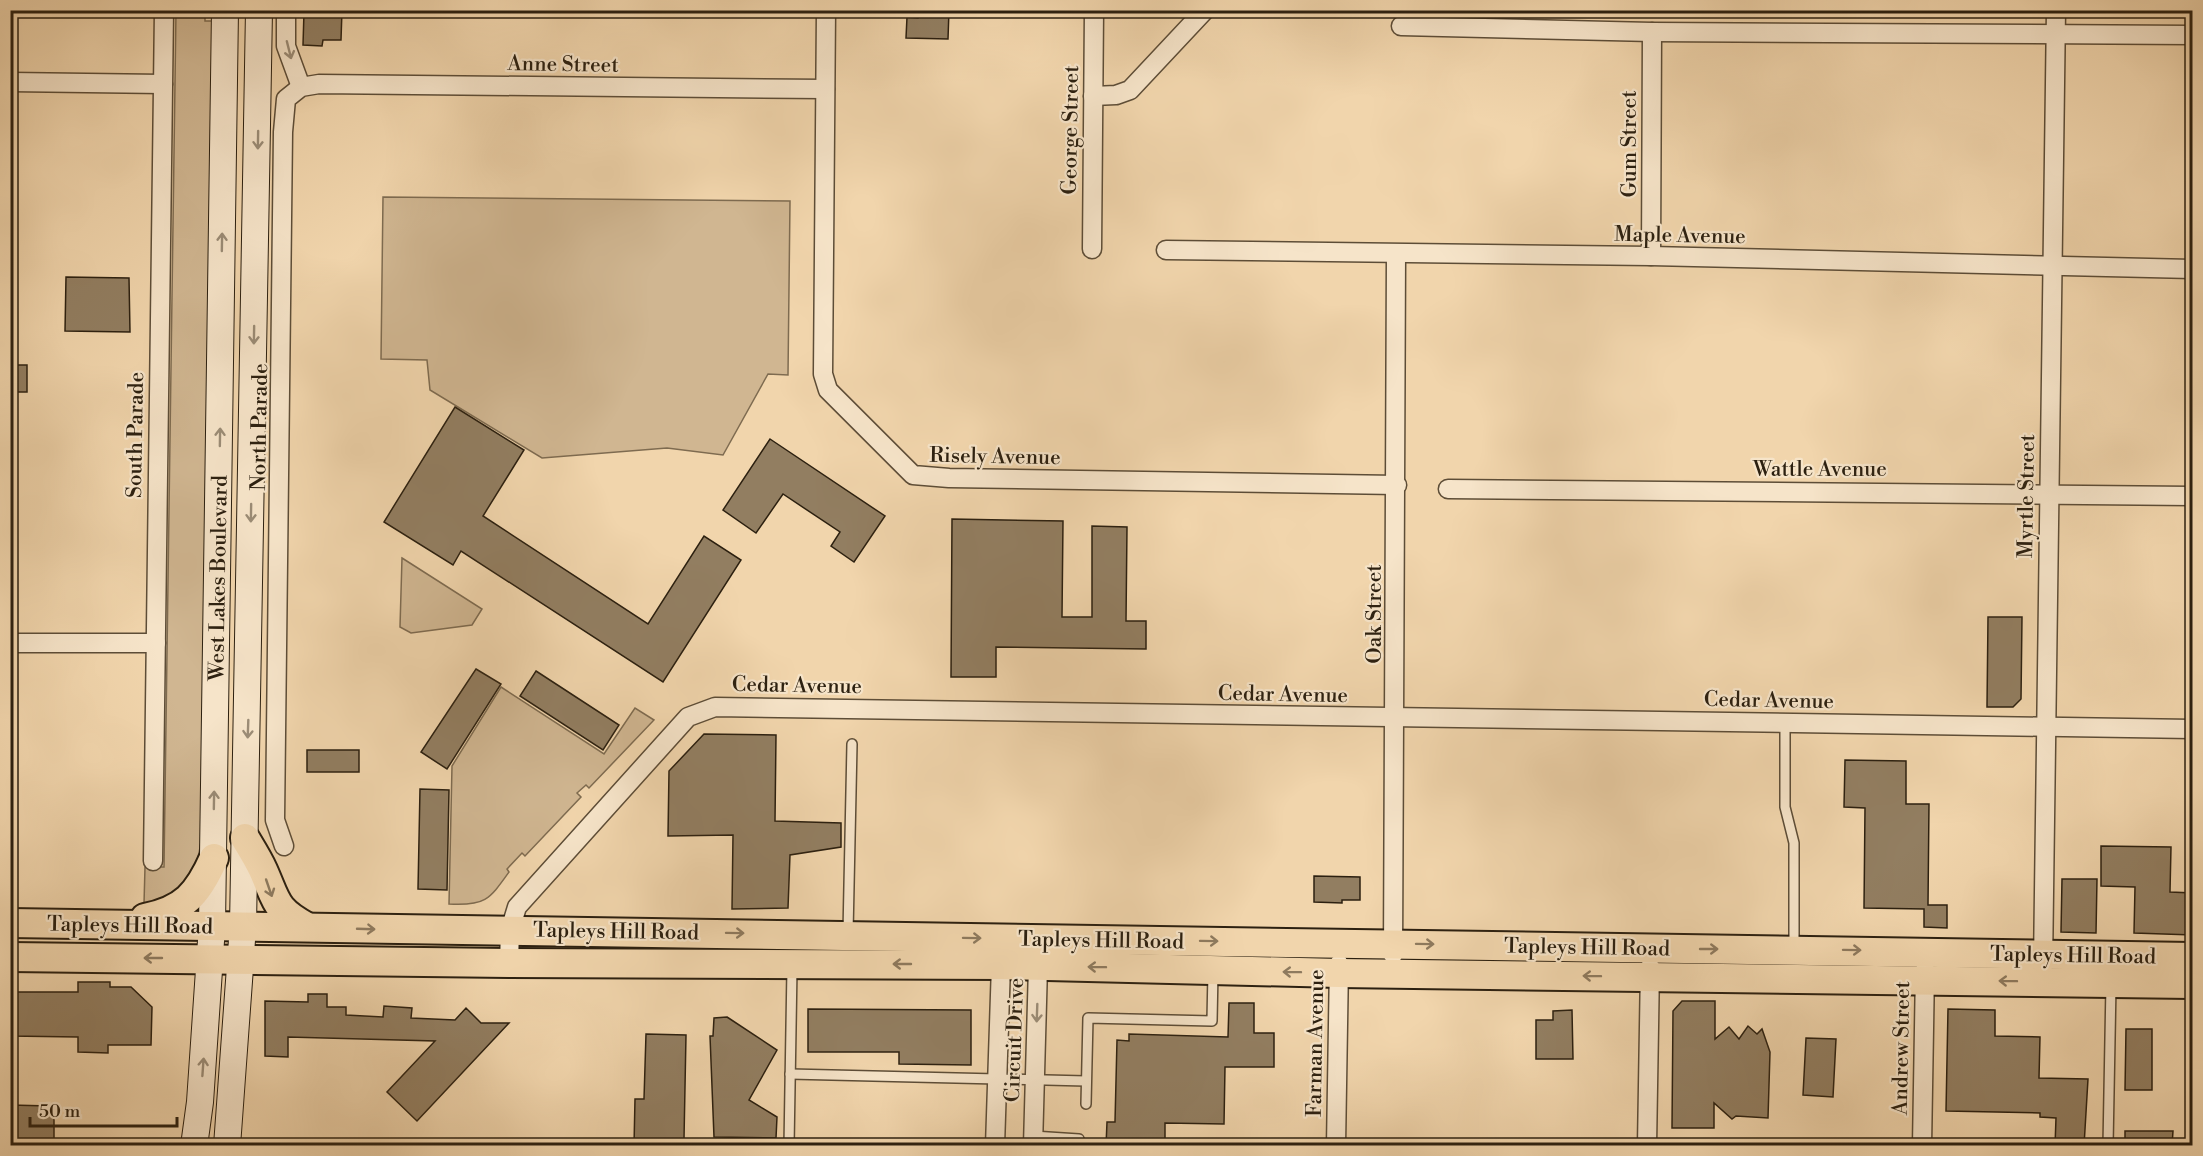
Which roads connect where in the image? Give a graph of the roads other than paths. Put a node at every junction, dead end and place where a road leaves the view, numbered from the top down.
1 (164, 10) edge
2 (225, 10) edge
3 (259, 10) edge
4 (286, 10) edge
5 (826, 10) edge
6 (1094, 10) edge
7 (1205, 10) edge
8 (2056, 10) edge
9 (1401, 26) dead end
10 (1652, 32) junction
11 (2056, 32) junction
12 (2193, 34) edge
13 (10, 82) edge
14 (163, 84) junction
15 (301, 87) junction
16 (825, 89) junction
17 (1093, 96) junction
18 (284, 173) junction
19 (257, 197) junction
20 (1092, 249) dead end
21 (1166, 250) dead end
22 (1396, 255) junction
23 (1652, 256) junction
24 (2052, 265) junction
25 (2193, 268) edge
26 (1397, 485) junction
27 (1448, 489) dead end
28 (2049, 494) junction
29 (2193, 496) edge
30 (10, 643) edge
31 (156, 643) junction
32 (277, 681) junction
33 (249, 700) junction
34 (1396, 718) junction
35 (1785, 723) junction
36 (2045, 726) junction
37 (2193, 729) edge
38 (852, 744) dead end
39 (245, 838) junction
40 (284, 846) dead end
41 (213, 858) junction
42 (153, 861) dead end
43 (10, 923) edge
44 (119, 924) junction
45 (212, 926) junction
46 (243, 926) junction
47 (307, 927) junction
48 (510, 930) junction
49 (848, 935) junction
50 (1021, 939) junction
51 (1339, 942) junction
52 (1394, 944) junction
53 (1650, 948) junction
54 (1925, 952) junction
55 (10, 957) edge
56 (2193, 957) edge
57 (211, 960) junction
58 (242, 960) junction
59 (509, 963) junction
60 (1794, 963) junction
61 (792, 964) junction
62 (1001, 964) junction
63 (1038, 966) junction
64 (2043, 968) junction
65 (1213, 970) junction
66 (1339, 973) junction
67 (1393, 973) junction
68 (1650, 976) junction
69 (1925, 980) junction
70 (2111, 983) junction
71 (2193, 984) edge
72 (790, 1074) junction
73 (998, 1078) junction
74 (1035, 1079) junction
75 (1086, 1081) junction
76 (1086, 1104) dead end
77 (1033, 1141) edge
78 (194, 1146) edge
79 (227, 1146) edge
80 (789, 1146) edge
81 (995, 1146) edge
82 (1079, 1146) edge
83 (1336, 1146) edge
84 (1647, 1146) edge
85 (1922, 1146) edge
86 (2108, 1146) edge

1 - 14 street, South Parade
41 -> 2 main road, West Lakes Boulevard
3 -> 19 main road, West Lakes Boulevard
4 -> 15 street
5 - 16 street, Risely Avenue
6 - 17 street, George Street
7 - 17 street
8 - 11 street, Myrtle Street
9 - 10 street
10 - 11 street
10 - 23 street, Gum Street
11 - 12 street
11 - 24 street, Myrtle Street
13 - 14 street
14 - 31 street, South Parade
15 - 16 street, Anne Street
15 - 18 street, North Parade
16 - 26 street, Risely Avenue
17 - 20 street, George Street
18 - 19 street
18 - 32 street, North Parade
19 -> 33 main road, West Lakes Boulevard
21 - 22 street, Maple Avenue
22 - 23 street, Maple Avenue
22 - 26 street, Oak Street
23 - 24 street, Maple Avenue
24 - 25 street, Maple Avenue
24 - 28 street, Myrtle Street
26 - 34 street, Oak Street
27 - 28 street, Wattle Avenue
28 - 29 street, Wattle Avenue
28 - 36 street, Myrtle Street
30 - 31 street
31 - 42 street, South Parade
32 - 33 street
32 - 40 street, North Parade
33 -> 39 main road, West Lakes Boulevard
34 - 35 street, Cedar Avenue
34 - 48 street, Cedar Avenue
34 - 52 street, Oak Street
35 - 36 street, Cedar Avenue
35 - 60 lane
36 - 37 street, Cedar Avenue
36 - 64 street, Myrtle Street
38 - 49 lane
39 - 46 main road, West Lakes Boulevard
39 -> 47 main road
41 - 44 main road
41 - 45 main road, West Lakes Boulevard
43 - 44 main road, Tapleys Hill Road
44 - 45 main road, Tapleys Hill Road
45 - 46 main road, Tapleys Hill Road
45 - 57 main road, West Lakes Boulevard
46 - 47 main road, Tapleys Hill Road
46 - 58 main road, West Lakes Boulevard
47 -> 48 main road, Tapleys Hill Road
48 -> 49 main road, Tapleys Hill Road
48 - 59 street, Cedar Avenue
49 -> 50 main road, Tapleys Hill Road
50 -> 51 main road, Tapleys Hill Road
50 - 62 street, Circuit Drive
50 - 63 street, Circuit Drive
51 - 52 main road, Tapleys Hill Road
51 - 66 street, Farman Avenue
52 -> 53 main road, Tapleys Hill Road
52 - 67 street, Oak Street
53 -> 60 main road, Tapleys Hill Road
53 - 68 street
60 -> 54 main road, Tapleys Hill Road
54 - 64 main road, Tapleys Hill Road
54 - 69 street, Andrew Street
57 -> 55 main road, Tapleys Hill Road
56 - 64 main road, Tapleys Hill Road
57 - 58 main road, Tapleys Hill Road
78 -> 57 main road, West Lakes Boulevard
58 - 59 main road, Tapleys Hill Road
58 - 79 main road, West Lakes Boulevard
59 - 61 main road, Tapleys Hill Road
60 - 68 main road, Tapleys Hill Road
60 - 69 main road, Tapleys Hill Road
62 -> 61 main road, Tapleys Hill Road
61 - 72 lane
62 - 63 main road, Tapleys Hill Road
62 - 73 street, Circuit Drive
65 -> 63 main road, Tapleys Hill Road
63 -> 74 street, Circuit Drive
64 -> 69 main road, Tapleys Hill Road
64 - 70 main road, Tapleys Hill Road
66 -> 65 main road, Tapleys Hill Road
65 - 75 lane
66 - 67 main road, Tapleys Hill Road
66 - 83 street, Farman Avenue
68 -> 67 main road, Tapleys Hill Road
68 - 84 street
69 - 85 street, Andrew Street
70 - 71 main road, Tapleys Hill Road
70 - 86 lane
72 - 73 lane
72 - 80 lane
73 - 74 lane
73 - 81 street, Circuit Drive
74 - 75 lane
74 - 77 street, Circuit Drive
75 - 76 lane
77 - 82 lane

